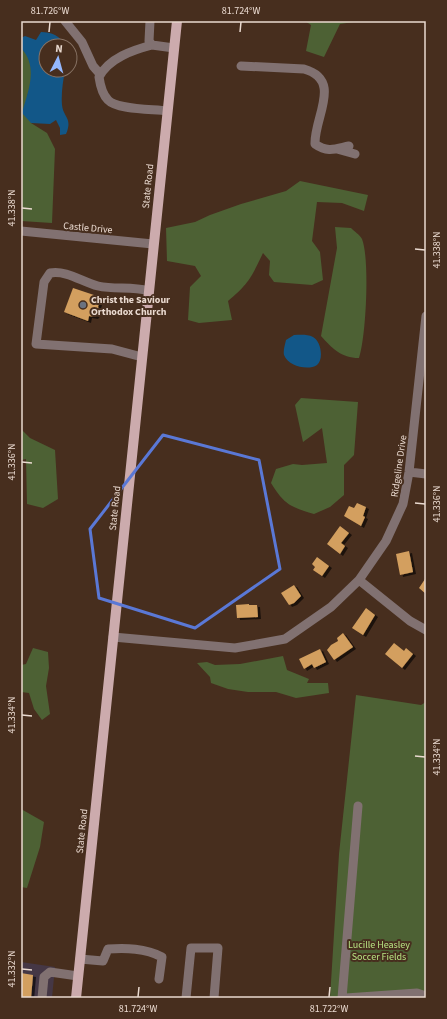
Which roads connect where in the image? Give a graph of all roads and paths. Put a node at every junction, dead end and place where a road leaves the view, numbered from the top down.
1 (65, 21) edge
2 (150, 21) edge
3 (177, 21) edge
4 (152, 45) junction
5 (174, 48) junction
6 (241, 66) dead end
7 (100, 74) junction
8 (167, 111) junction
9 (349, 146) dead end
10 (337, 149) junction
11 (355, 154) dead end
12 (21, 231) edge
13 (153, 244) junction
14 (148, 291) junction
15 (426, 322) edge
16 (142, 357) junction
17 (409, 472) junction
18 (426, 474) edge
19 (359, 580) junction
20 (426, 630) edge
21 (113, 637) junction
22 (358, 806) dead end
23 (80, 960) junction
24 (78, 976) junction
25 (159, 980) dead end
26 (426, 996) edge
27 (42, 998) edge
28 (76, 998) edge
29 (186, 998) edge
30 (214, 998) edge
31 (342, 998) edge
32 (346, 998) edge

1 - 7 street
2 - 4 street
3 - 5 main road, State Road
4 - 5 street
4 - 7 street
5 - 8 main road, State Road
6 - 10 street
7 - 8 street
8 - 13 main road, State Road
9 - 10 street
10 - 11 street
12 - 13 street, Castle Drive
13 - 14 main road, State Road
14 - 16 main road, State Road
14 - 16 street
15 - 17 street, Ridgeline Drive
16 - 21 main road, State Road
17 - 18 street
17 - 19 street, Ridgeline Drive
19 - 20 street
19 - 21 street, Ridgeline Drive
21 - 23 main road, State Road
22 - 31 street
23 - 24 main road, State Road
23 - 25 street
24 - 27 street
24 - 28 main road, State Road
26 - 32 street
29 - 30 street

